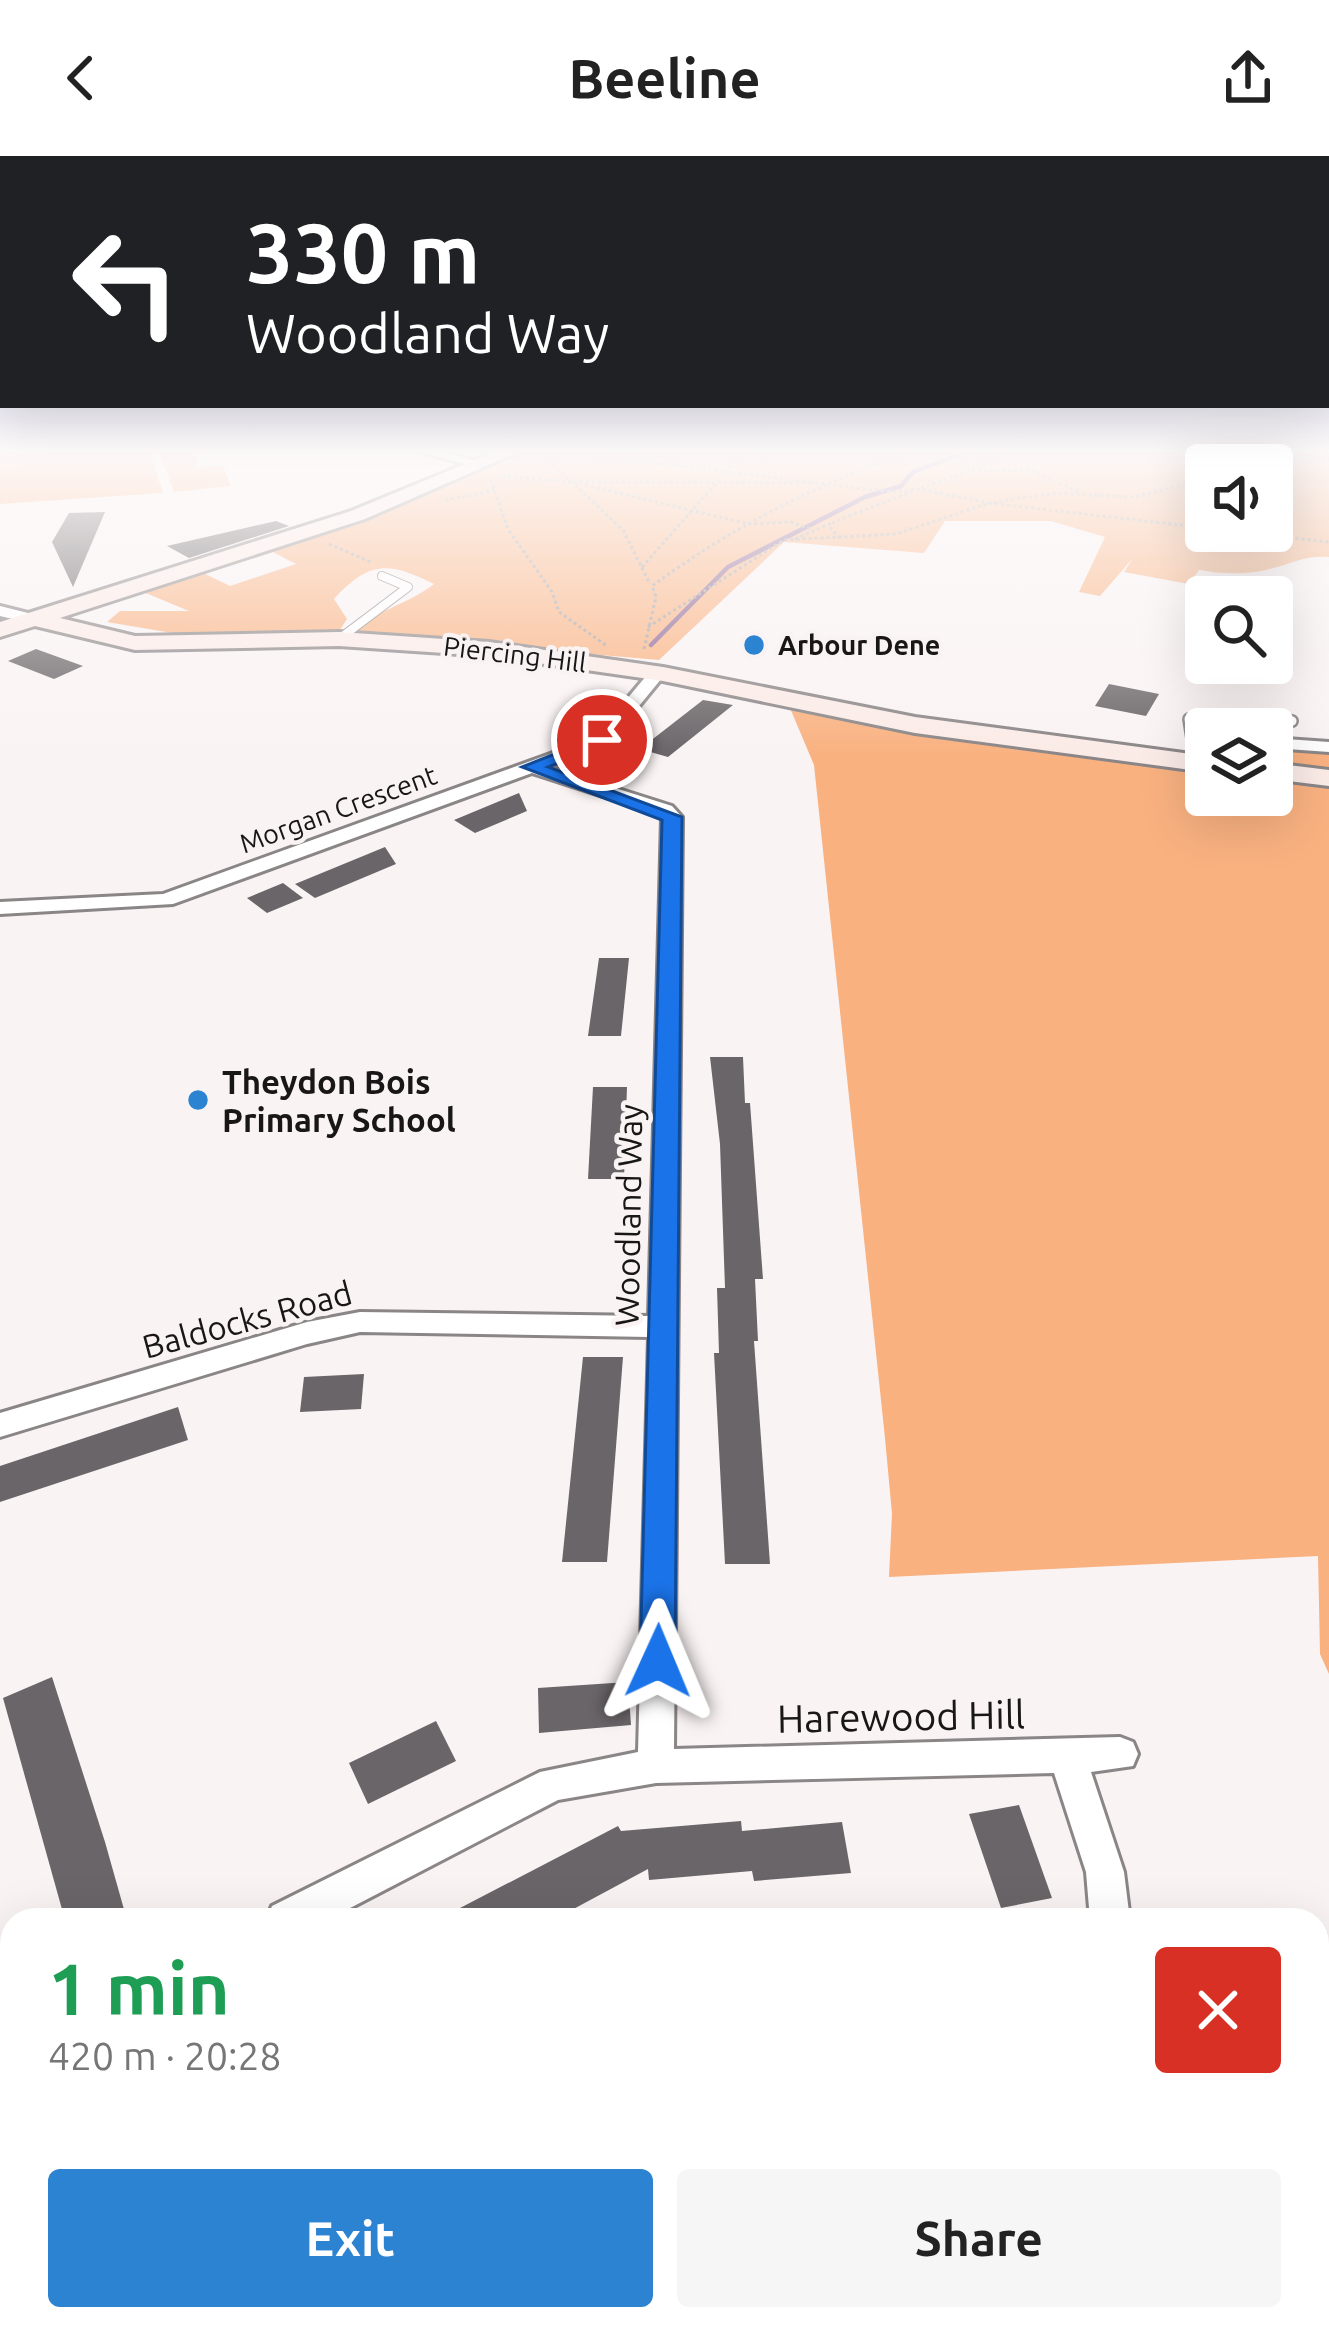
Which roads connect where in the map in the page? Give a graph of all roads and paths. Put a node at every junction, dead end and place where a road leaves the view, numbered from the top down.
1 (239, 553) edge
2 (525, 553) edge
3 (635, 553) edge
4 (654, 553) edge
5 (696, 553) edge
6 (763, 553) edge
7 (678, 566) junction
8 (642, 567) junction
9 (691, 572) dead end
10 (382, 576) dead end
11 (652, 586) junction
12 (0, 611) edge
13 (34, 620) junction
14 (648, 628) junction
15 (0, 631) edge
16 (339, 639) junction
17 (612, 651) dead end
18 (648, 672) junction
19 (1293, 744) edge
20 (1329, 747) edge
21 (1185, 761) edge
22 (531, 767) junction
23 (1293, 774) edge
24 (1329, 778) edge
25 (0, 908) edge
26 (662, 1327) junction
27 (0, 1426) edge
28 (1120, 1754) dead end
29 (1068, 1758) junction
30 (656, 1766) junction
31 (310, 1908) edge
32 (1109, 1908) edge

1 - 13 street
2 - 17 path
3 - 8 path
4 - 8 path
5 - 7 path
6 - 14 path
7 - 9 path
7 - 11 path
8 - 11 path
10 - 16 lane
11 - 14 path
12 - 13 street
13 - 15 street
13 - 16 street, Piercing Hill
14 - 18 path
16 - 18 street, Piercing Hill
18 - 21 street, Piercing Hill
18 - 22 street, Morgan Crescent
19 - 20 street
22 - 25 street, Morgan Crescent
22 - 26 street, Woodland Way
23 - 24 street
26 - 27 street, Baldocks Road
26 - 30 street, Woodland Way
28 - 29 street, Harewood Hill
29 - 30 street, Harewood Hill
29 - 32 street
30 - 31 street, Harewood Hill

